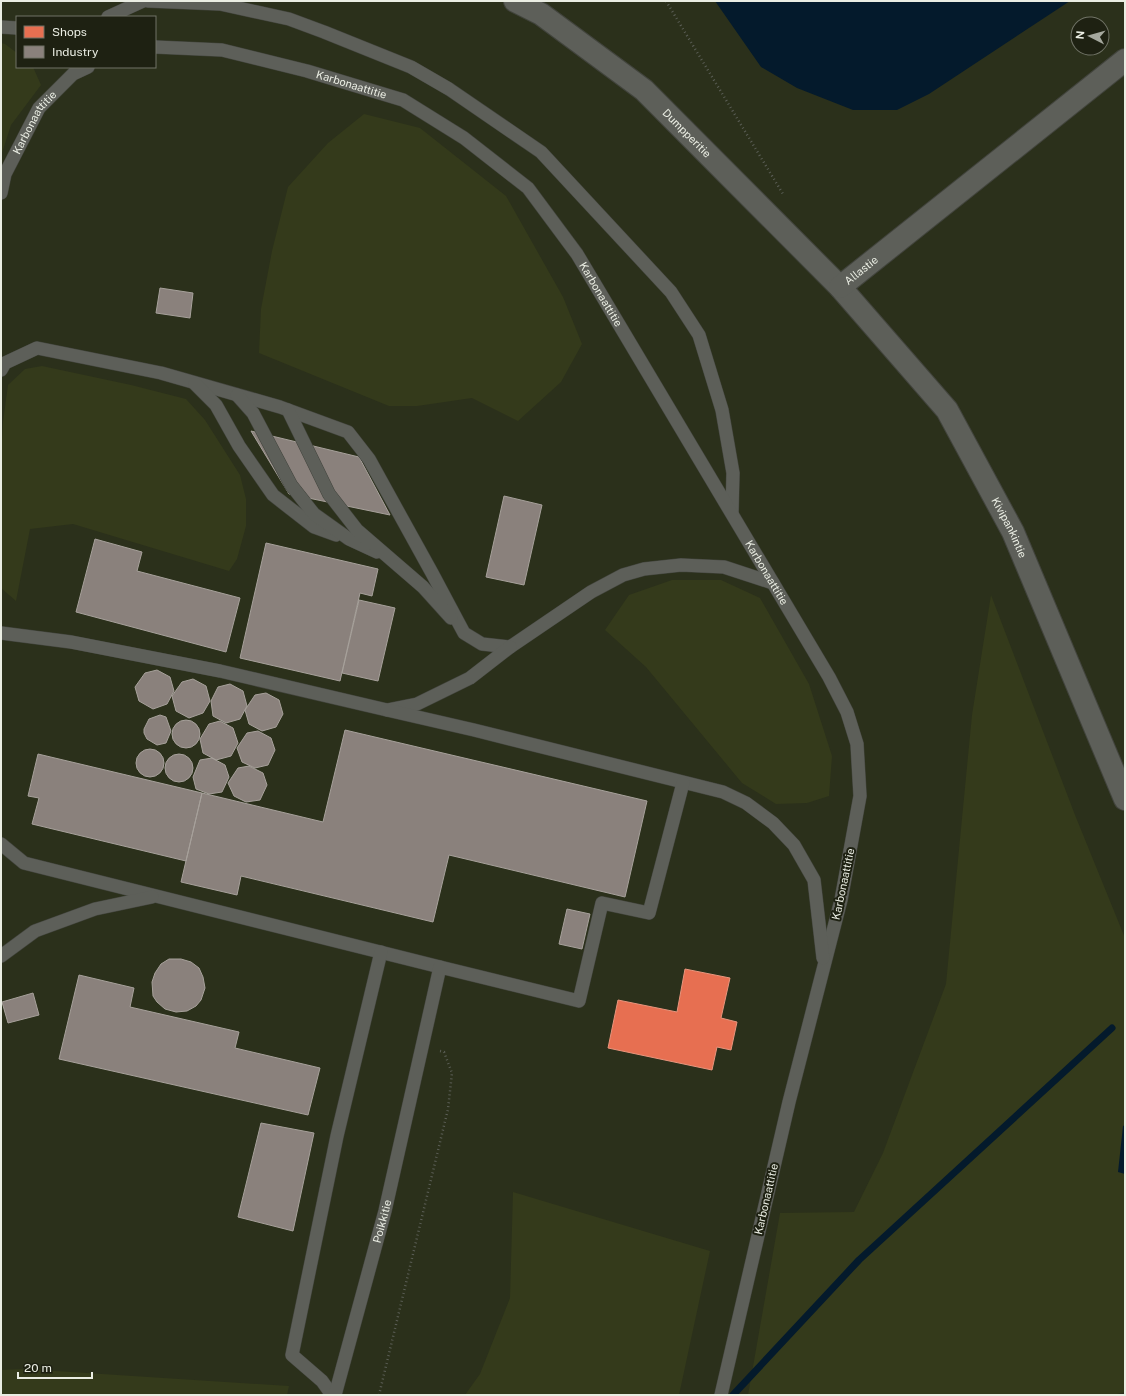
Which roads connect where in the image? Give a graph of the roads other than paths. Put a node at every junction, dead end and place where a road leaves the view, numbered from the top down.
1 (143, 1) edge
2 (148, 1) edge
3 (515, 1) edge
4 (110, 16) edge
5 (1, 27) edge
6 (16, 28) edge
7 (156, 47) edge
8 (1125, 60) edge
9 (86, 68) edge
10 (1, 193) edge
11 (840, 287) junction
12 (1, 370) edge
13 (194, 383) junction
14 (237, 395) junction
15 (288, 410) junction
16 (732, 515) junction
17 (349, 539) junction
18 (391, 559) junction
19 (773, 583) junction
20 (1, 633) edge
21 (464, 633) junction
22 (510, 647) junction
23 (386, 710) junction
24 (683, 783) junction
25 (1125, 799) edge
26 (1, 844) edge
27 (155, 896) junction
28 (381, 952) junction
29 (1, 956) edge
30 (824, 966) junction
31 (440, 967) junction
32 (332, 1395) edge
33 (335, 1395) edge
34 (721, 1395) edge

1 - 4 lane
2 - 16 lane
3 - 11 street, Dumpperitie
5 - 6 lane
7 - 16 lane, Karbonaattitie
8 - 11 street, Allastie
9 - 10 lane, Karbonaattitie
11 - 25 street, Kivipankintie
12 - 13 lane
13 - 14 lane
13 - 17 lane
14 - 15 lane
14 - 17 lane
15 - 18 lane
15 - 21 lane
16 - 19 lane, Karbonaattitie
17 - 18 lane
18 - 21 lane
19 - 22 lane
19 - 30 lane, Karbonaattitie
20 - 23 lane
21 - 22 lane
22 - 23 lane
23 - 24 lane
24 - 30 lane
24 - 31 lane
26 - 27 lane
27 - 28 lane
27 - 29 lane
28 - 31 lane
28 - 32 lane
30 - 34 lane, Karbonaattitie
31 - 33 lane, Poikkitie

